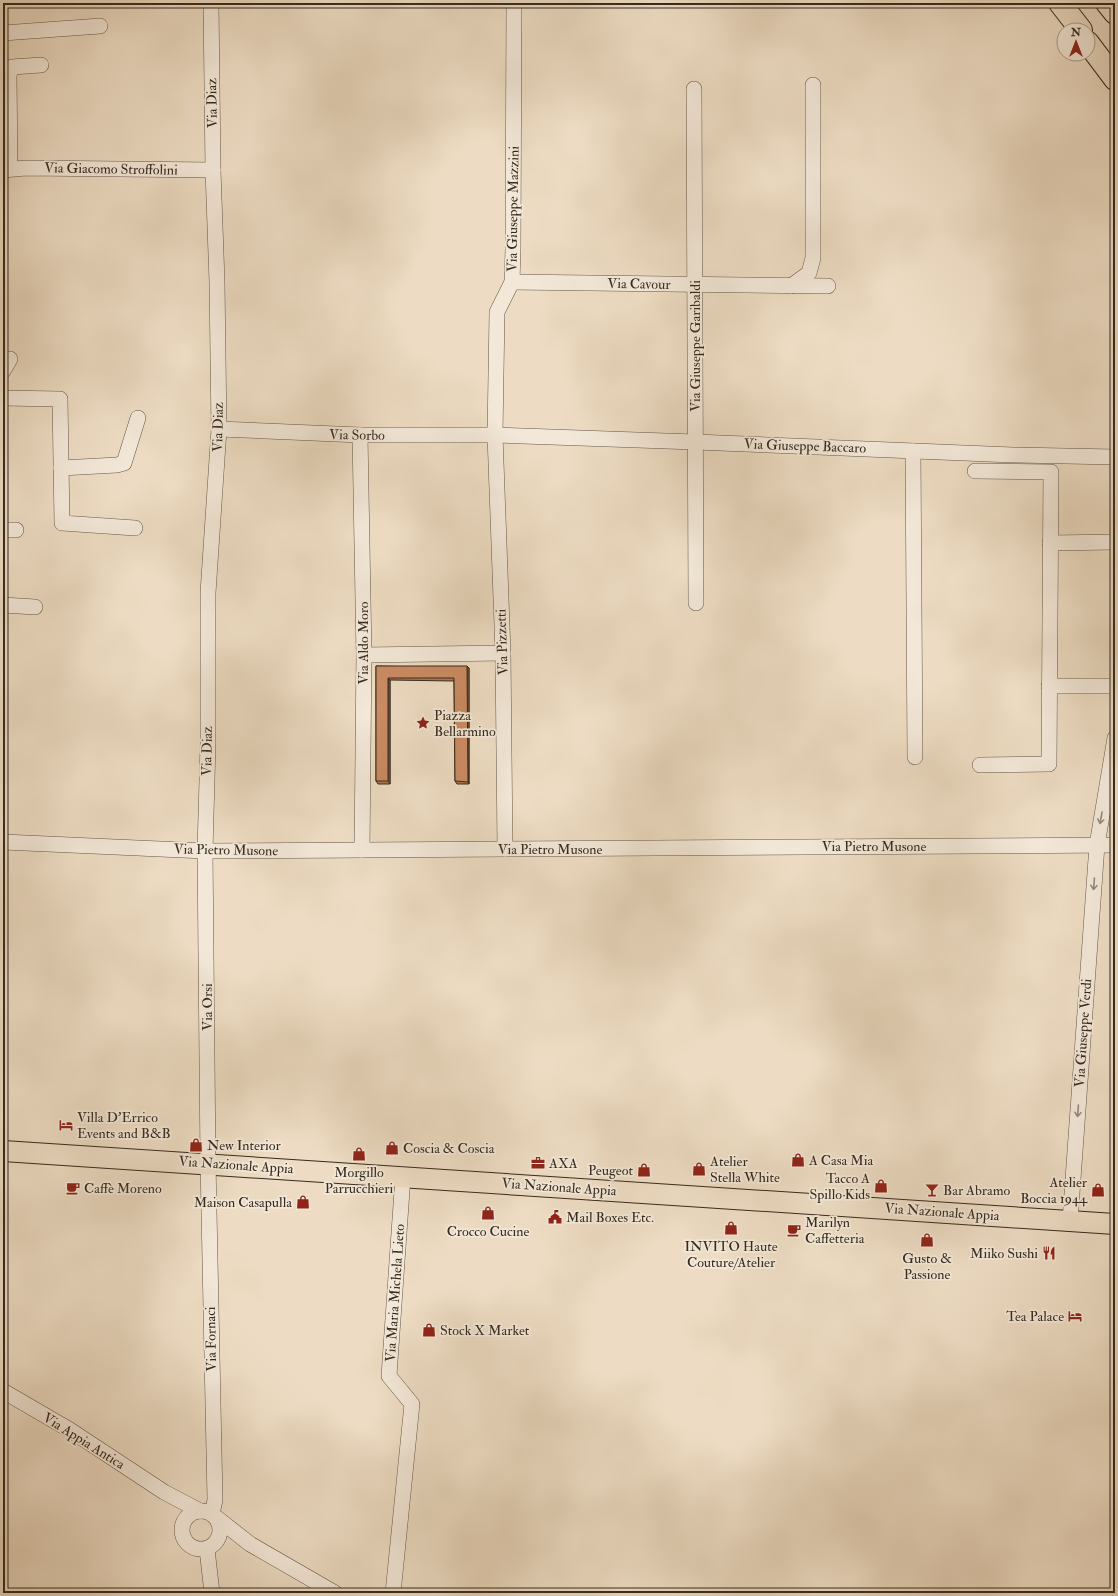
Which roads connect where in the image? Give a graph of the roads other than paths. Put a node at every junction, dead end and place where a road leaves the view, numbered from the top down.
1 (211, 3) edge
2 (514, 3) edge
3 (1059, 3) edge
4 (1107, 3) edge
5 (1115, 13) edge
6 (1074, 22) edge
7 (100, 26) dead end
8 (3, 33) edge
9 (1096, 49) edge
10 (1096, 53) edge
11 (41, 65) dead end
12 (1115, 73) edge
13 (1115, 79) edge
14 (813, 86) dead end
15 (694, 89) dead end
16 (7, 170) edge
17 (213, 170) junction
18 (512, 282) junction
19 (694, 285) junction
20 (791, 286) junction
21 (828, 286) dead end
22 (3, 398) edge
23 (138, 418) dead end
24 (219, 429) junction
25 (495, 435) junction
26 (360, 436) junction
27 (695, 442) junction
28 (912, 451) junction
29 (1115, 458) edge
30 (61, 468) junction
31 (975, 471) dead end
32 (135, 528) dead end
33 (1115, 542) edge
34 (1050, 543) junction
35 (696, 603) dead end
36 (3, 606) edge
37 (35, 607) dead end
38 (503, 653) junction
39 (364, 654) junction
40 (1050, 686) junction
41 (1115, 686) edge
42 (1115, 738) edge
43 (915, 757) dead end
44 (1113, 763) edge
45 (980, 765) dead end
46 (3, 842) edge
47 (1097, 845) junction
48 (1115, 845) edge
49 (505, 849) junction
50 (362, 850) junction
51 (205, 851) junction
52 (3, 1151) edge
53 (208, 1164) junction
54 (403, 1176) junction
55 (1070, 1221) junction
56 (1115, 1224) edge
57 (3, 1391) edge
58 (164, 1492) junction
59 (210, 1514) junction
60 (184, 1521) junction
61 (220, 1536) junction
62 (250, 1544) junction
63 (207, 1549) junction
64 (212, 1593) edge
65 (335, 1593) edge
66 (393, 1593) edge

1 - 17 street, Via Diaz
2 - 18 street, Via Giuseppe Mazzini
3 - 6 highway
4 - 5 highway
7 - 8 street
9 - 12 highway
10 - 13 highway
11 - 16 street, Via Giacomo Stroffolini
14 - 20 street
15 - 19 street, Via Giuseppe Garibaldi
16 - 17 street, Via Giacomo Stroffolini
17 - 24 street, Via Diaz
18 - 19 street, Via Cavour
18 - 25 street, Via Giuseppe Mazzini
19 - 20 street, Via Cavour
19 - 27 street, Via Giuseppe Garibaldi
20 - 21 street, Via Cavour
22 - 30 street
23 - 30 street
24 - 26 street, Via Sorbo
24 - 51 street, Via Diaz
25 - 26 street, Via Sorbo
25 - 27 street, Via Giuseppe Baccaro
25 - 38 street, Via Pizzetti
26 - 39 street, Via Aldo Moro
27 - 28 street, Via Giuseppe Baccaro
27 - 35 street, Via Giuseppe Garibaldi
28 - 29 street, Via Giuseppe Baccaro
28 - 43 street
30 - 32 street
31 - 34 street
33 - 34 street
34 - 40 street
36 - 37 street
38 - 39 street
38 - 49 street, Via Pizzetti
39 - 50 street, Via Aldo Moro
40 - 41 street
40 - 45 street
42 - 44 street
44 -> 47 street
46 - 51 street, Via Pietro Musone
47 - 48 street, Via Pietro Musone
47 - 49 street, Via Pietro Musone
47 -> 55 street, Via Giuseppe Verdi
49 - 50 street, Via Pietro Musone
50 - 51 street, Via Pietro Musone
51 - 53 street, Via Orsi
52 - 53 main road, Via Nazionale Appia
53 - 54 main road, Via Nazionale Appia
53 - 59 street, Via Fornaci
54 - 55 main road, Via Nazionale Appia
54 - 66 street, Via Maria Michela Lieto
55 - 56 main road, Via Nazionale Appia
57 - 58 street, Via Appia Antica
58 - 59 street, Via Appia Antica
58 - 60 street, Via Appia Antica
59 - 60 street
59 - 61 street
59 - 62 street, Via Appia Antica
60 - 63 street
61 - 62 street, Via Appia Antica
61 - 63 street
62 - 65 street, Via Appia Antica
63 - 64 street

